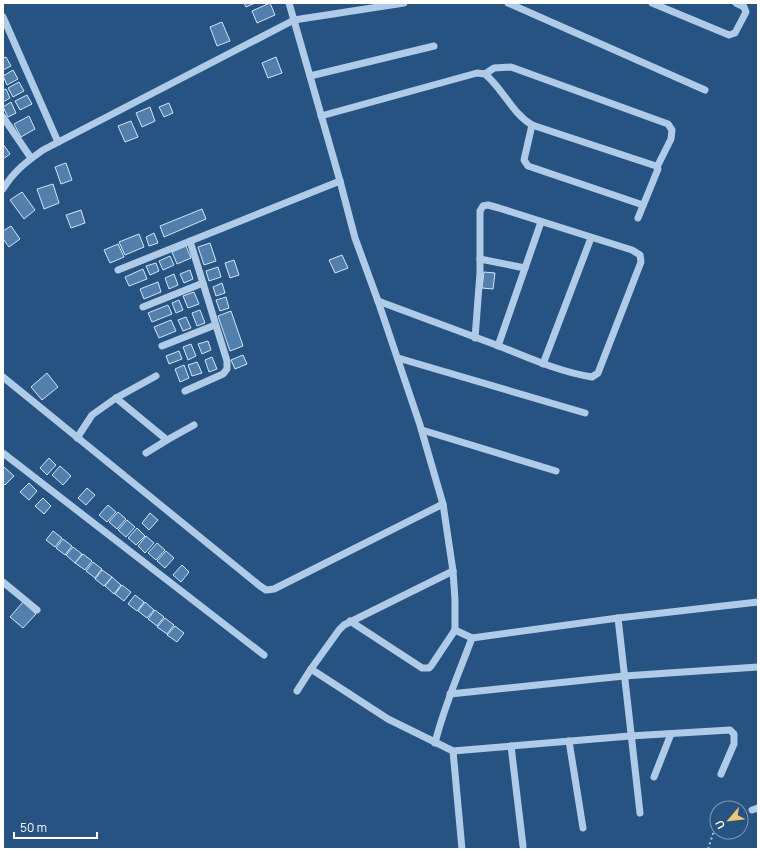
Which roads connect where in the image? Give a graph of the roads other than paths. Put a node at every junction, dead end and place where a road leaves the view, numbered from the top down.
1 (289, 3) edge
2 (404, 3) edge
3 (508, 3) edge
4 (652, 3) edge
5 (736, 3) edge
6 (3, 16) edge
7 (294, 20) junction
8 (434, 46) dead end
9 (485, 74) junction
10 (310, 76) junction
11 (705, 90) dead end
12 (321, 116) junction
13 (3, 117) edge
14 (532, 125) junction
15 (58, 142) junction
16 (31, 158) junction
17 (657, 168) junction
18 (340, 181) junction
19 (3, 189) edge
20 (643, 205) junction
21 (638, 218) dead end
22 (542, 222) junction
23 (591, 238) junction
24 (190, 241) junction
25 (480, 259) junction
26 (525, 268) junction
27 (118, 270) dead end
28 (203, 283) junction
29 (378, 301) junction
30 (143, 307) dead end
31 (216, 325) junction
32 (475, 338) junction
33 (162, 346) dead end
34 (498, 346) junction
35 (398, 358) junction
36 (543, 364) junction
37 (156, 376) dead end
38 (3, 377) edge
39 (185, 391) dead end
40 (116, 398) junction
41 (585, 413) dead end
42 (194, 425) dead end
43 (422, 430) junction
44 (77, 438) junction
45 (167, 440) junction
46 (3, 453) edge
47 (146, 453) dead end
48 (556, 471) dead end
49 (443, 504) junction
50 (453, 571) junction
51 (3, 582) edge
52 (758, 602) edge
53 (37, 610) dead end
54 (618, 618) junction
55 (350, 621) junction
56 (455, 630) junction
57 (472, 638) junction
58 (264, 655) dead end
59 (758, 667) edge
60 (311, 669) junction
61 (624, 676) junction
62 (297, 690) dead end
63 (450, 694) junction
64 (670, 734) junction
65 (630, 736) junction
66 (569, 741) junction
67 (435, 743) junction
68 (511, 746) junction
69 (453, 751) junction
70 (721, 774) dead end
71 (654, 777) dead end
72 (640, 812) dead end
73 (583, 828) dead end
74 (523, 846) dead end
75 (462, 849) edge

1 - 7 street
2 - 7 street
3 - 11 street
4 - 5 street
6 - 15 street
7 - 10 street
7 - 15 street
8 - 10 street
9 - 12 street
9 - 14 street
9 - 17 street
10 - 12 street
12 - 18 street
13 - 16 street
14 - 17 street
14 - 20 street
15 - 16 street
16 - 19 street
17 - 20 street
18 - 24 street
18 - 29 street
20 - 21 street
22 - 23 street
22 - 25 street
22 - 26 street
23 - 36 street
23 - 36 street
24 - 27 street
24 - 28 street
25 - 26 street
25 - 32 street
26 - 34 street
28 - 30 street
28 - 31 street
29 - 32 street
29 - 35 street
31 - 33 street
31 - 39 street
32 - 34 street
34 - 36 street
35 - 41 street
35 - 43 street
37 - 40 street
38 - 44 street
40 - 44 street
40 - 45 street
42 - 45 street
43 - 48 street
43 - 49 street
44 - 49 street
45 - 47 street
46 - 58 street
49 - 50 street
50 - 55 street
50 - 56 street
51 - 53 street
52 - 54 street
54 - 57 street
54 - 61 street
55 - 56 street
55 - 60 street
56 - 57 street
57 - 63 street
59 - 61 street
60 - 62 street
60 - 67 street
61 - 63 street
61 - 65 street
63 - 67 street
64 - 65 street
64 - 70 street
64 - 71 street
65 - 66 street
65 - 72 street
66 - 68 street
66 - 73 street
67 - 69 street
68 - 69 street
68 - 74 street
69 - 75 street

